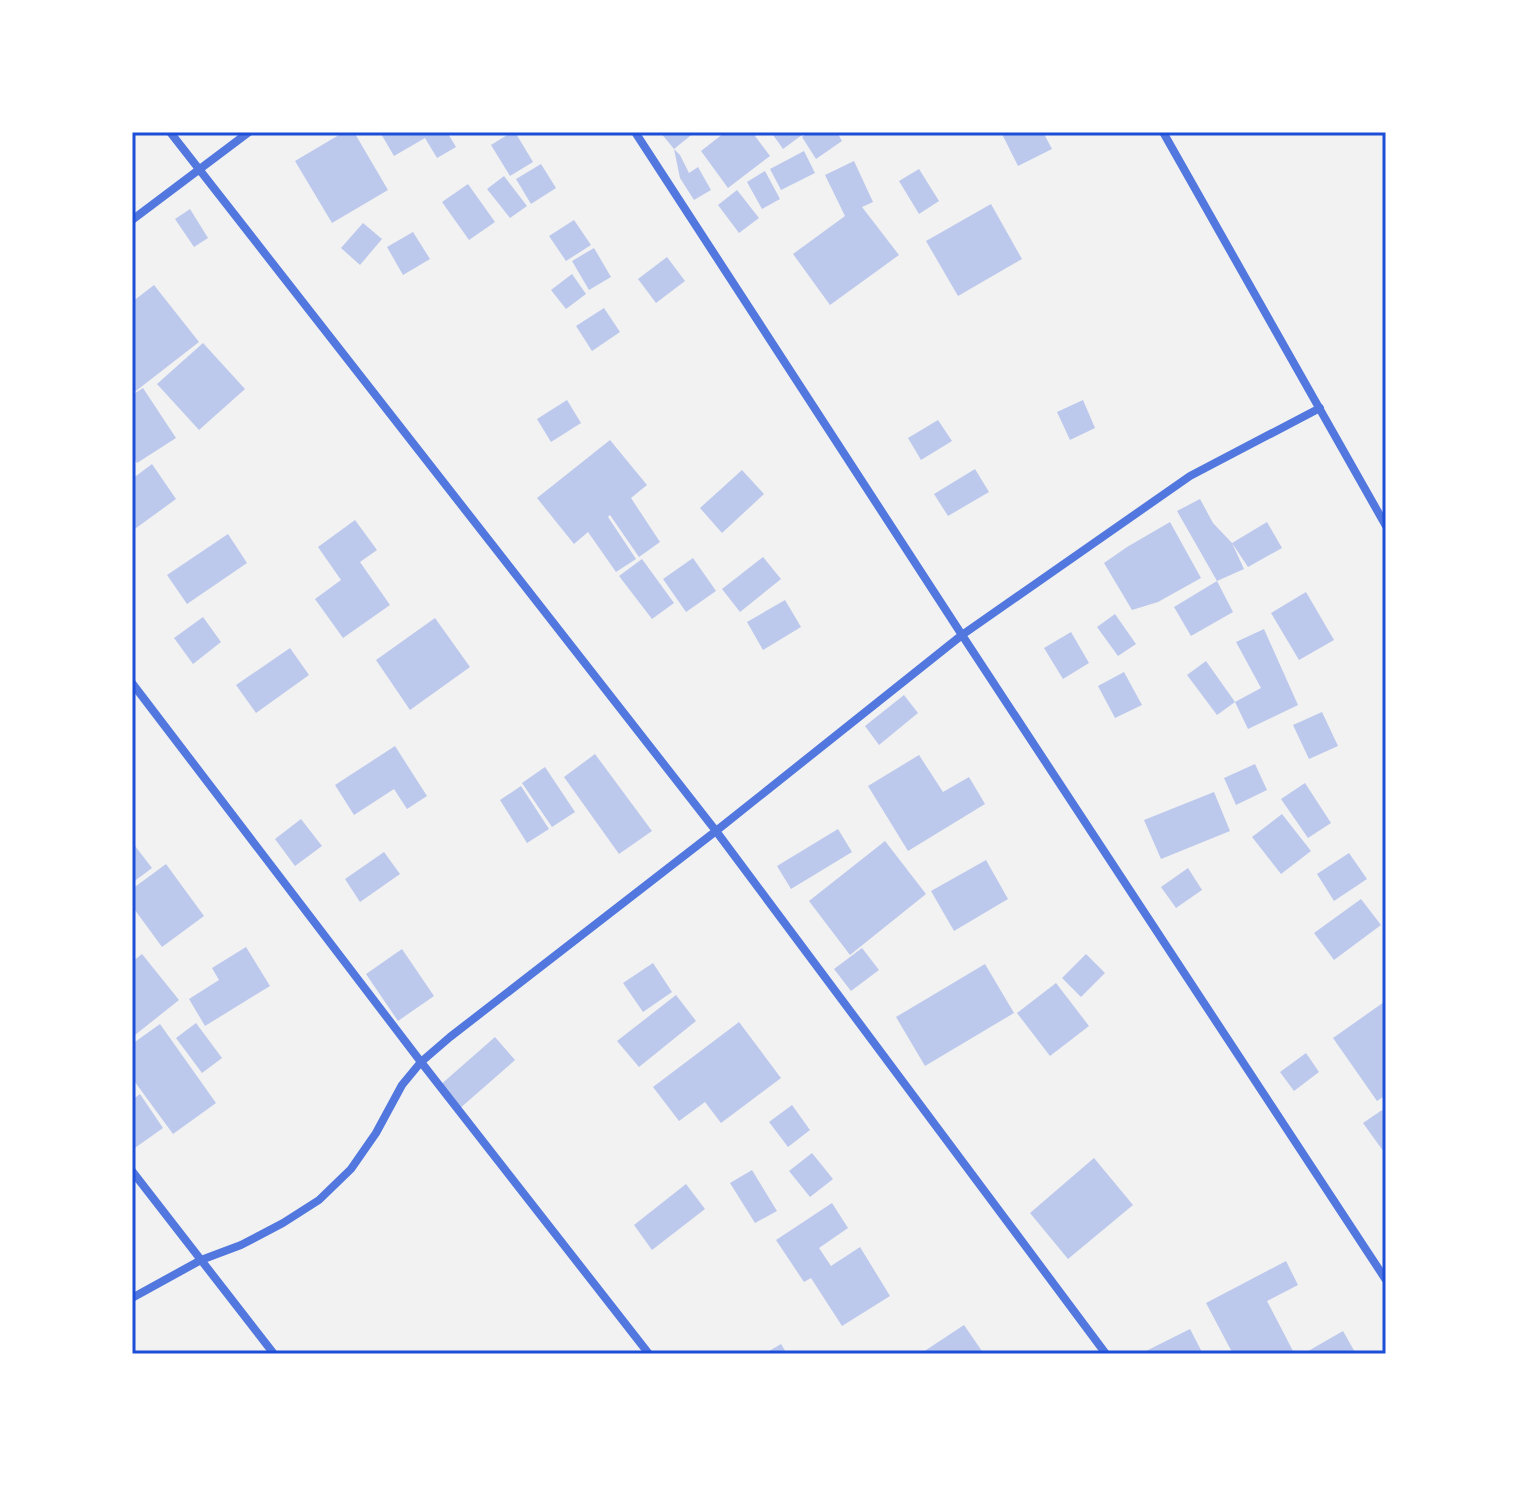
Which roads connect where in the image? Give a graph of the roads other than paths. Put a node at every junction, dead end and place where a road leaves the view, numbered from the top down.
1 (170, 132) edge
2 (249, 132) edge
3 (635, 132) edge
4 (1163, 132) edge
5 (200, 169) junction
6 (132, 220) edge
7 (1320, 408) junction
8 (1386, 526) edge
9 (962, 635) junction
10 (132, 683) edge
11 (716, 831) junction
12 (421, 1062) junction
13 (132, 1171) edge
14 (201, 1260) junction
15 (1386, 1280) edge
16 (132, 1298) edge
17 (274, 1354) edge
18 (649, 1354) edge
19 (1106, 1354) edge

1 - 5 street
2 - 5 street
3 - 9 street
4 - 7 street
5 - 6 street
5 - 11 street
7 - 8 street
7 - 9 street
9 - 11 street
9 - 15 street
10 - 12 street
11 - 12 street
11 - 19 street
12 - 14 street
12 - 18 street
13 - 14 street
14 - 16 street
14 - 17 street

